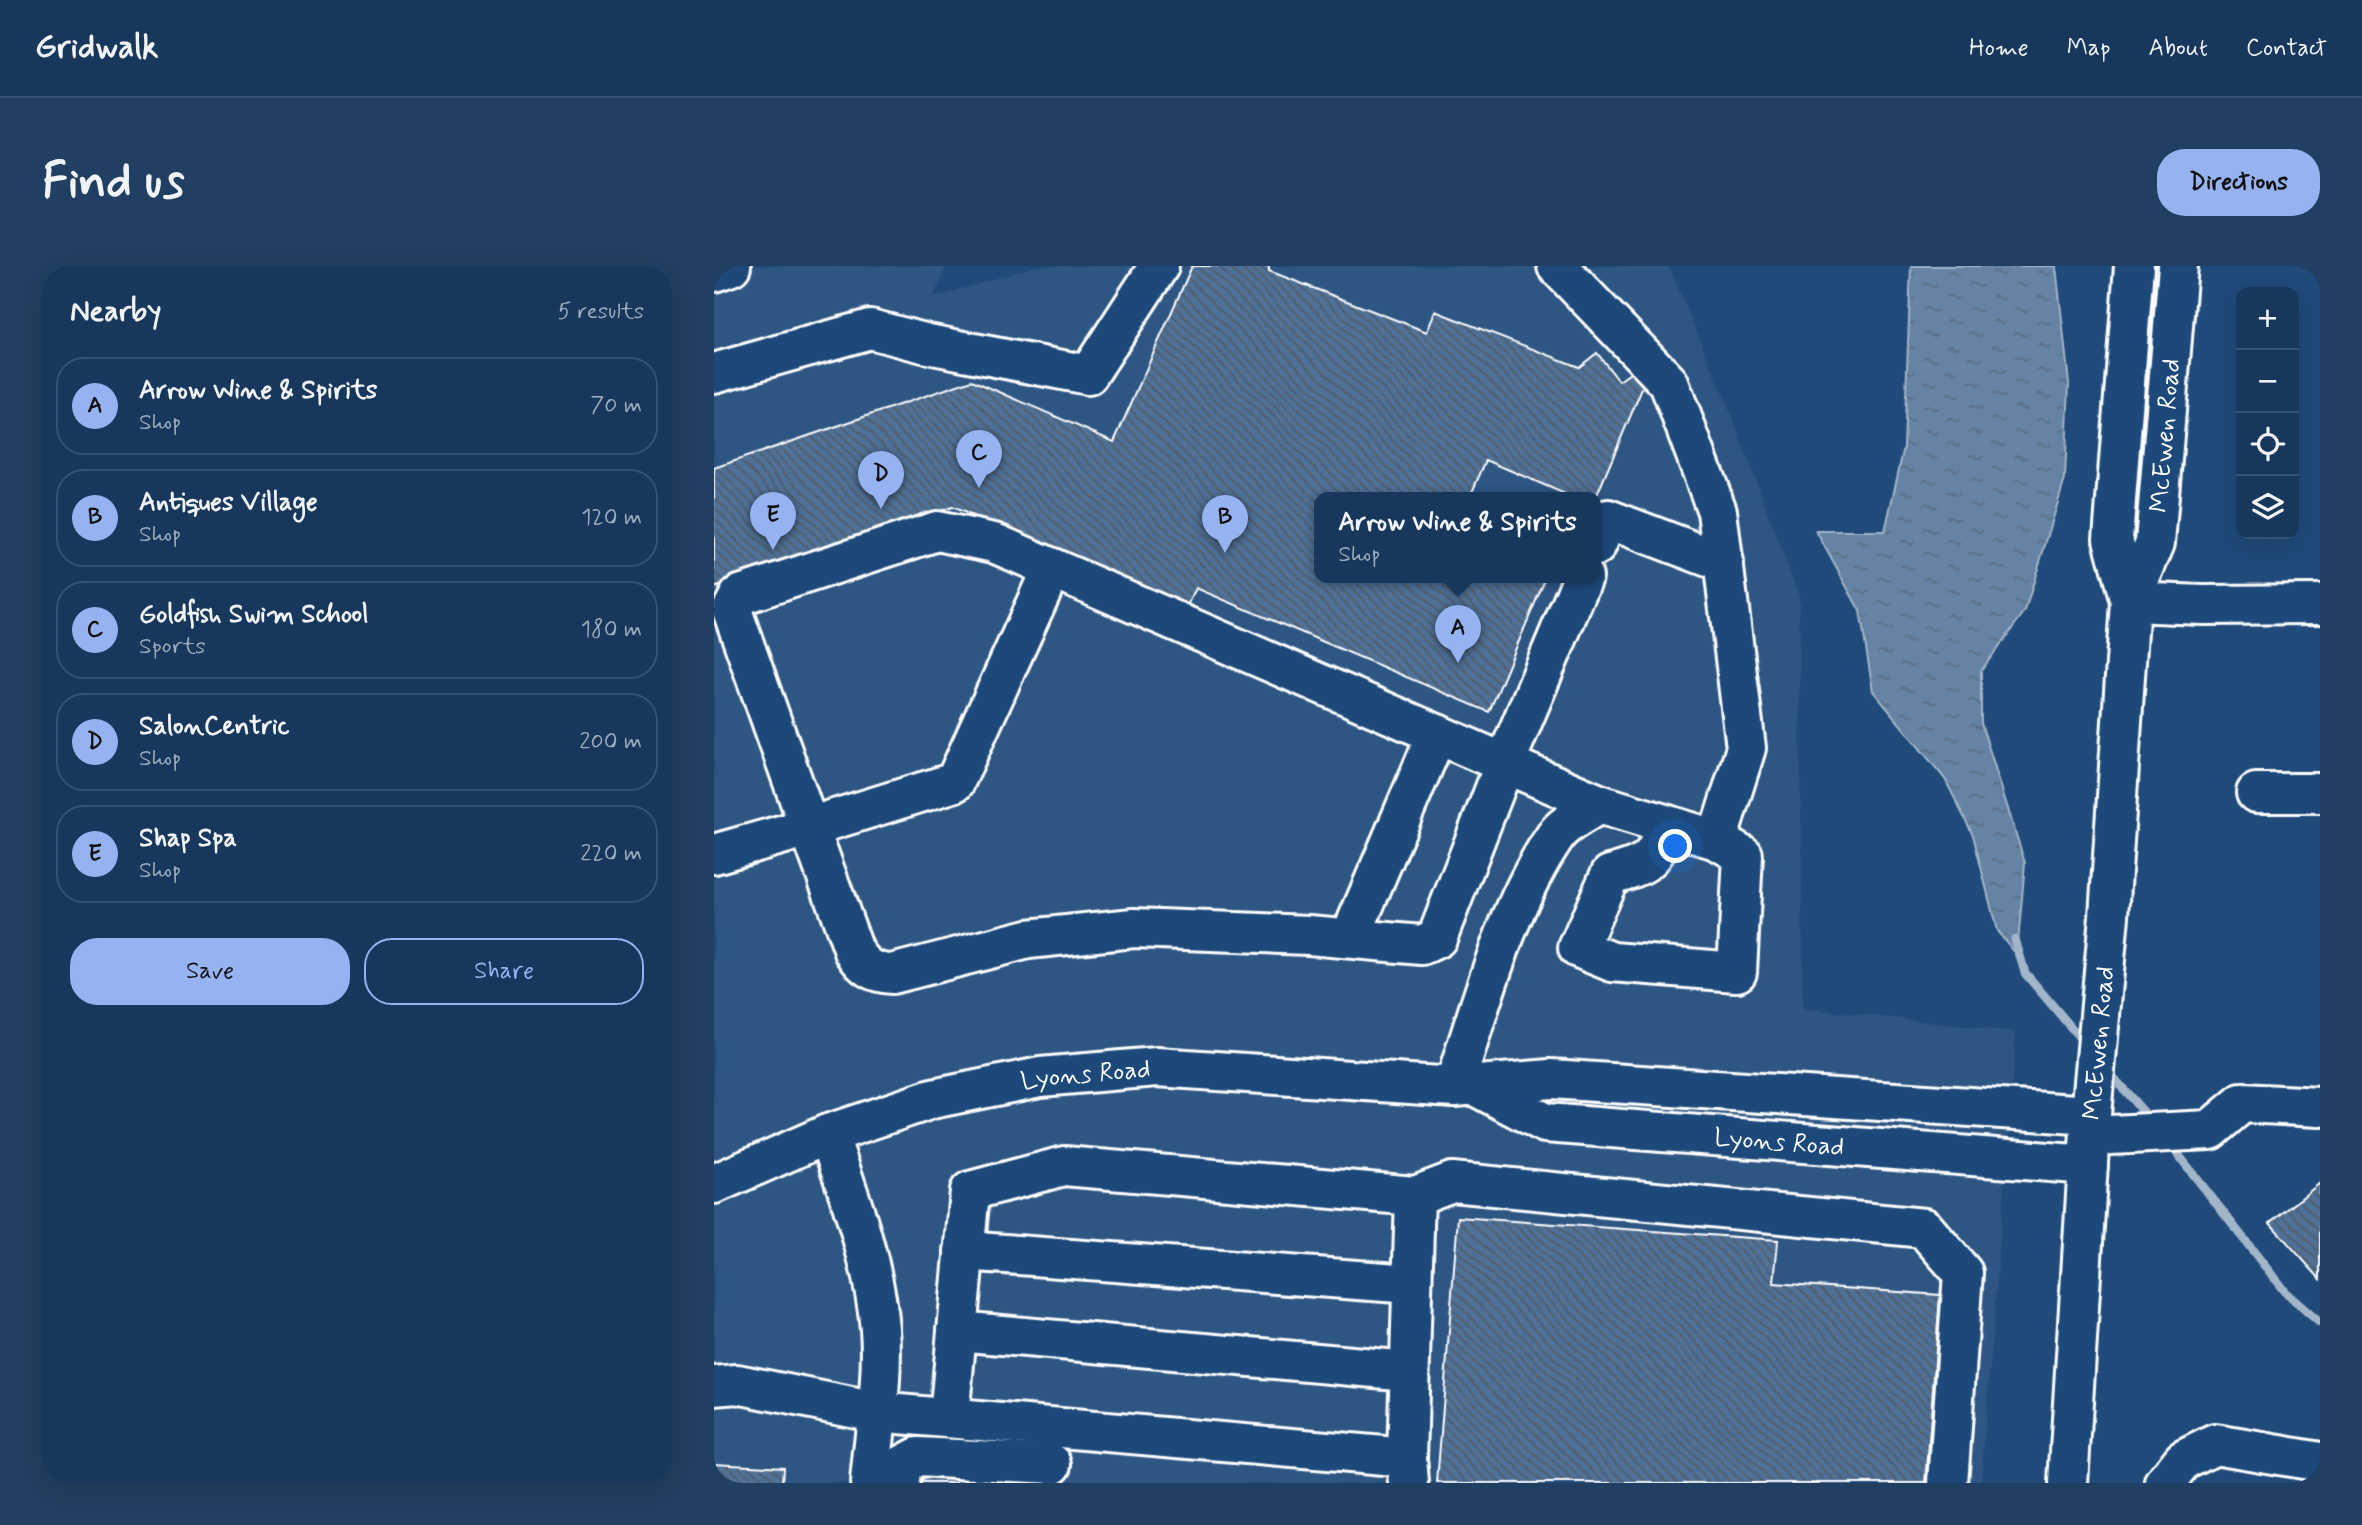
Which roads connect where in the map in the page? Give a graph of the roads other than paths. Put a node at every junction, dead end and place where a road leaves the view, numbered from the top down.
1 (732, 266) edge
2 (1159, 266) edge
3 (1557, 266) edge
4 (2134, 266) edge
5 (2178, 266) edge
6 (714, 272) edge
7 (714, 373) edge
8 (1601, 535) edge
9 (1724, 563) junction
10 (1052, 568) junction
11 (1580, 583) edge
12 (2130, 602) junction
13 (2320, 604) edge
14 (725, 618) edge
15 (1437, 734) junction
16 (1505, 763) junction
17 (2256, 793) dead end
18 (2320, 793) edge
19 (1599, 804) junction
20 (1665, 824) junction
21 (809, 827) junction
22 (1717, 840) junction
23 (714, 854) edge
24 (1350, 939) junction
25 (1465, 1087) junction
26 (2320, 1107) edge
27 (828, 1134) junction
28 (2090, 1139) junction
29 (714, 1184) edge
30 (1415, 1196) junction
31 (964, 1251) junction
32 (1412, 1284) junction
33 (957, 1331) junction
34 (1409, 1371) junction
35 (714, 1386) edge
36 (876, 1412) junction
37 (949, 1418) junction
38 (1053, 1458) edge
39 (2320, 1462) edge
40 (1408, 1470) edge
41 (870, 1483) edge
42 (900, 1483) edge
43 (1948, 1483) edge
44 (2068, 1483) edge
45 (2165, 1483) edge

1 - 6 street
2 - 7 street
3 - 9 street
4 - 12 street, McEwen Road
5 - 12 street, McEwen Road
8 - 9 street
9 - 22 street
10 - 14 street
10 - 15 street
10 - 21 street
11 - 16 street
12 - 13 street
12 - 28 street, McEwen Road
14 - 21 street
15 - 16 street
15 - 24 street
16 - 19 street
16 - 24 street
17 - 18 street
19 - 20 street
19 - 25 street
20 - 22 street
20 - 22 street
21 - 23 street
21 - 24 street
25 - 27 street, Lyons Road
25 - 28 street, Lyons Road
25 - 28 street, Lyons Road
26 - 28 street
27 - 29 street, Lyons Road
27 - 36 street
28 - 44 street, McEwen Road
30 - 31 street
30 - 32 street
30 - 43 street
31 - 32 street
31 - 33 street
32 - 34 street
33 - 34 street
33 - 37 street
34 - 40 street
35 - 36 street
36 - 37 street
36 - 41 street
37 - 38 street
38 - 40 street
38 - 42 street
39 - 45 street

